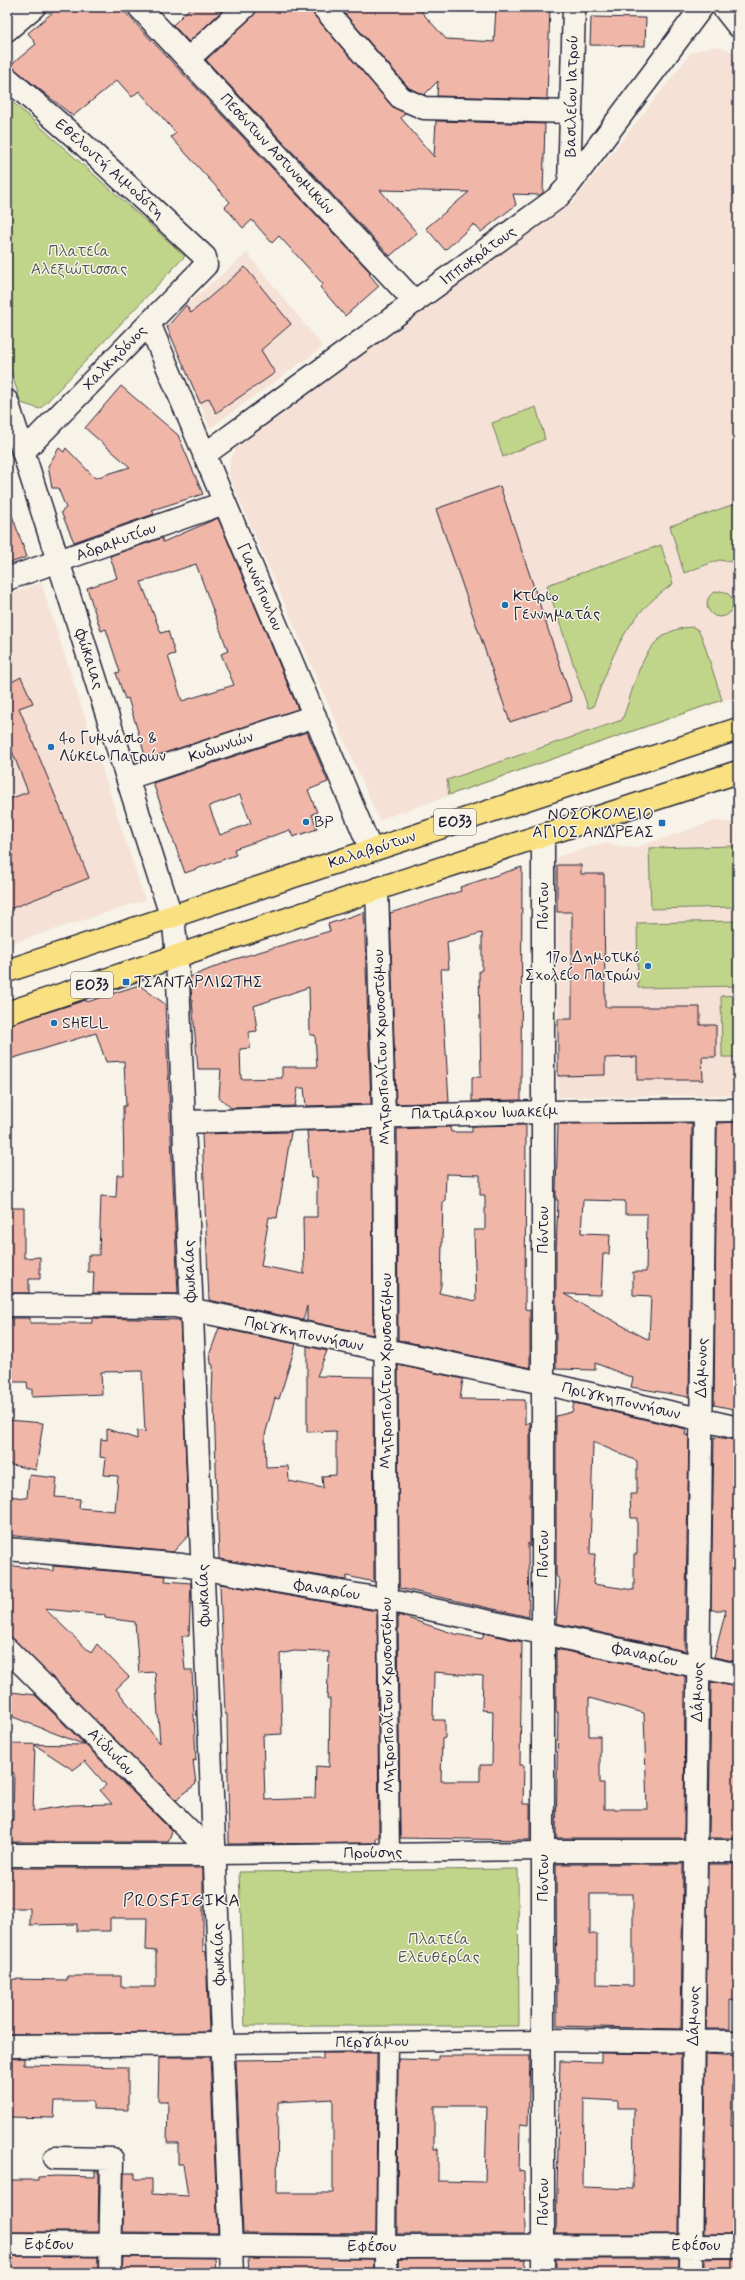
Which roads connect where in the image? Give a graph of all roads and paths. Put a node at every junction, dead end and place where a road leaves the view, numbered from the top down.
1 (34, 7) edge
2 (139, 7) edge
3 (245, 7) edge
4 (323, 7) edge
5 (574, 7) edge
6 (702, 7) edge
7 (723, 7) edge
8 (738, 26) edge
9 (7, 30) edge
10 (188, 59) junction
11 (7, 78) edge
12 (571, 112) junction
13 (569, 185) junction
14 (206, 265) joint
15 (415, 302) junction
16 (149, 323) junction
17 (7, 401) edge
18 (23, 452) junction
19 (204, 455) junction
20 (224, 503) junction
21 (58, 562) junction
22 (7, 579) edge
23 (315, 716) junction
24 (738, 729) edge
25 (738, 772) edge
26 (128, 778) junction
27 (543, 836) junction
28 (371, 850) junction
29 (378, 889) junction
30 (172, 917) junction
31 (177, 957) junction
32 (7, 971) edge
33 (7, 1013) edge
34 (706, 1110) junction
35 (738, 1110) edge
36 (543, 1112) junction
37 (384, 1115) junction
38 (184, 1122) junction
39 (7, 1305) edge
40 (192, 1309) junction
41 (386, 1352) junction
42 (543, 1383) junction
43 (702, 1420) junction
44 (738, 1428) edge
45 (7, 1549) edge
46 (203, 1569) junction
47 (387, 1600) junction
48 (543, 1635) junction
49 (7, 1649) edge
50 (699, 1666) junction
51 (738, 1675) edge
52 (696, 1850) junction
53 (543, 1851) junction
54 (738, 1851) edge
55 (390, 1853) junction
56 (7, 1855) edge
57 (214, 1855) junction
58 (543, 2040) junction
59 (388, 2042) junction
60 (694, 2042) junction
61 (738, 2042) edge
62 (222, 2044) junction
63 (7, 2046) edge
64 (55, 2158) dead end
65 (7, 2244) edge
66 (110, 2245) junction
67 (692, 2245) junction
68 (231, 2246) junction
69 (543, 2246) junction
70 (738, 2246) edge
71 (386, 2247) junction
72 (110, 2273) edge
73 (232, 2273) edge
74 (386, 2273) edge
75 (543, 2273) edge
76 (691, 2273) edge

1 - 9 street
2 - 10 street, Πεσόντων Αστυνομικών
3 - 10 street
4 - 12 street
5 - 12 street, Βασιλείου Ιατρού
6 - 13 street, Ιπποκράτους
7 - 8 street
10 - 15 street, Πεσόντων Αστυνομικών
11 - 14 street, Εθελοντή Αιμοδότη
12 - 13 street, Βασιλείου Ιατρού
13 - 15 street, Ιπποκράτους
14 - 16 street, Χαλκηδόνος
15 - 19 street, Ιπποκράτους
16 - 18 street, Χαλκηδόνος
16 - 19 street, Γιαννόπουλου
17 - 18 street, Φώκαιας
18 - 21 street, Φώκαιας
19 - 20 street, Γιαννόπουλου
20 - 21 street, Αδραμυτίου
20 - 23 street, Γιαννόπουλου
21 - 22 street, Αδραμυτίου
21 - 26 street, Φώκαιας
23 - 26 street, Κυδωνιών
23 - 28 street, Γιαννόπουλου
24 - 28 main road, Καλαβρύτων / ΕΟ33
25 - 27 main road, ΕΟ33
26 - 30 street, Φώκαιας
27 - 29 main road, ΕΟ33
27 - 36 street, Πόντου
28 - 30 main road, Καλαβρύτων / ΕΟ33
29 - 31 main road, ΕΟ33
29 - 37 street, Μητροπολίτου Χρυσοστόμου
30 - 31 street, Φωκαίας
30 - 32 main road, Καλαβρύτων / ΕΟ33
31 - 33 main road, ΕΟ33
31 - 38 street, Φωκαίας
34 - 35 street, Πατριάρχου Ιωακείμ
34 - 36 street, Πατριάρχου Ιωακείμ
34 - 43 street, Δάμονος
36 - 37 street, Πατριάρχου Ιωακείμ
36 - 42 street, Πόντου
37 - 38 street, Πατριάρχου Ιωακείμ
37 - 41 street, Μητροπολίτου Χρυσοστόμου
38 - 40 street, Φωκαίας
39 - 40 street, Πριγκηποννήσων
40 - 41 street, Πριγκηποννήσων
40 - 46 street, Φωκαίας
41 - 42 street, Πριγκηποννήσων
41 - 47 street, Μητροπολίτου Χρυσοστόμου
42 - 43 street, Πριγκηποννήσων
42 - 48 street, Πόντου
43 - 44 street, Πριγκηποννήσων
43 - 50 street, Δάμονος
45 - 46 street, Φαναρίου
46 - 47 street, Φαναρίου
46 - 57 street, Φωκαίας
47 - 48 street, Φαναρίου
47 - 55 street, Μητροπολίτου Χρυσοστόμου
48 - 50 street, Φαναρίου
48 - 53 street, Πόντου
49 - 57 street, Αϊδινίου
50 - 51 street, Φαναρίου
50 - 52 street, Δάμονος
52 - 53 street, Προύσης
52 - 54 street, Προύσης
52 - 60 street, Δάμονος
53 - 55 street, Προύσης
53 - 58 street, Πόντου
55 - 57 street, Προύσης
56 - 57 street, Προύσης
57 - 62 street, Φωκαίας
58 - 59 street, Περγάμου
58 - 60 street, Περγάμου
58 - 69 street, Πόντου
59 - 62 street, Περγάμου
59 - 71 street
60 - 61 street, Περγάμου
60 - 67 street, Δάμονος
62 - 63 street, Περγάμου
62 - 68 street, Φωκαίας
64 - 66 street
65 - 66 street, Εφέσου
66 - 68 street, Εφέσου
66 - 72 street
67 - 69 street, Εφέσου
67 - 70 street, Εφέσου
67 - 76 street, Δάμονος
68 - 71 street, Εφέσου
68 - 73 street, Φωκαίας
69 - 71 street, Εφέσου
69 - 75 street, Πόντου
71 - 74 street

